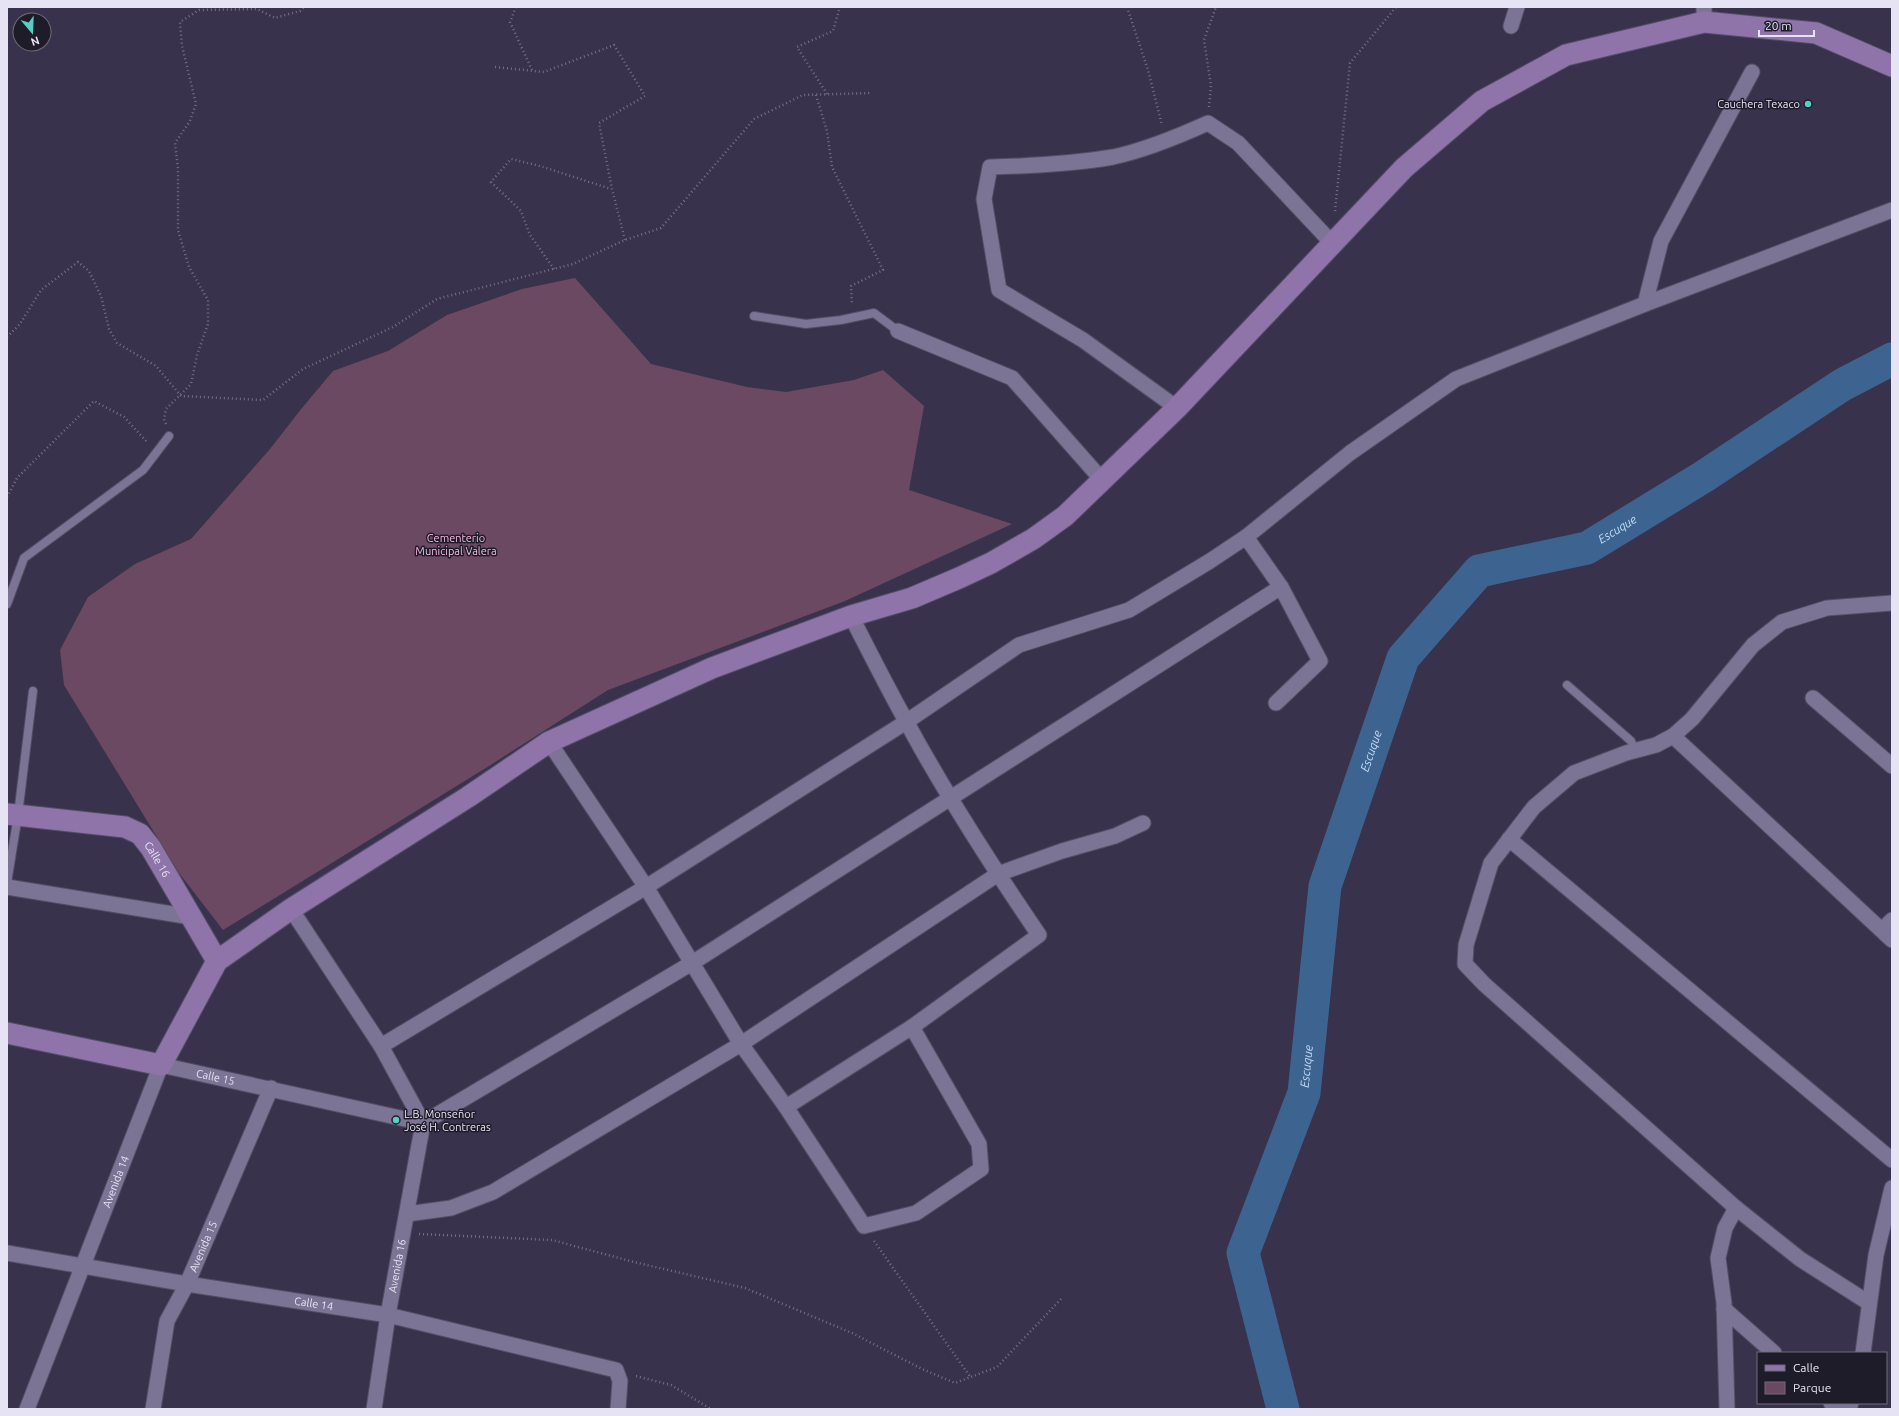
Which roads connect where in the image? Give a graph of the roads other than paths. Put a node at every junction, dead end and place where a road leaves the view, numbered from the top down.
1 (1517, 7) edge
2 (1704, 14) edge
3 (1511, 26) dead end
4 (1892, 66) edge
5 (1752, 72) dead end
6 (1892, 210) edge
7 (1332, 243) junction
8 (1645, 304) junction
9 (754, 316) dead end
10 (898, 331) joint
11 (1177, 408) junction
12 (169, 436) road end
13 (1103, 481) junction
14 (1246, 537) junction
15 (1281, 587) junction
16 (1892, 602) edge
17 (7, 604) edge
18 (851, 616) junction
19 (1567, 685) dead end
20 (34, 690) dead end
21 (1813, 698) dead end
22 (1276, 703) dead end
23 (906, 722) junction
24 (1673, 736) junction
25 (549, 742) junction
26 (1635, 750) junction
27 (1892, 766) edge
28 (950, 797) junction
29 (13, 814) edge
30 (1143, 823) dead end
31 (1509, 839) junction
32 (998, 874) junction
33 (7, 883) edge
34 (7, 887) edge
35 (646, 887) junction
36 (291, 908) junction
37 (191, 917) junction
38 (1889, 930) edge
39 (217, 961) junction
40 (692, 963) junction
41 (912, 1027) junction
42 (7, 1033) edge
43 (741, 1044) junction
44 (381, 1046) junction
45 (161, 1065) junction
46 (271, 1088) junction
47 (786, 1107) junction
48 (423, 1123) junction
49 (1892, 1160) edge
50 (1892, 1188) edge
51 (1736, 1208) junction
52 (407, 1214) junction
53 (7, 1253) edge
54 (81, 1267) junction
55 (187, 1284) junction
56 (1869, 1303) junction
57 (1724, 1309) junction
58 (388, 1314) junction
59 (1773, 1352) edge
60 (1863, 1352) edge
61 (27, 1409) edge
62 (153, 1409) edge
63 (374, 1409) edge
64 (618, 1409) edge
65 (1727, 1409) edge

1 - 3 street
2 - 4 main road
2 - 7 main road
5 - 8 street
6 - 8 street
7 - 11 main road
7 - 11 street
8 - 14 street
9 - 10 lane
10 - 13 street
11 - 13 main road
12 - 17 lane
13 - 18 main road
14 - 15 street
14 - 23 street
15 - 22 street
15 - 28 street
16 - 24 street
18 - 23 street
18 - 25 main road
19 - 26 lane
20 - 29 lane
21 - 27 street
23 - 28 street
23 - 35 street
24 - 26 street
24 - 38 street
25 - 35 street
25 - 36 main road
26 - 31 street
28 - 32 street
28 - 40 street
29 - 33 lane
29 - 37 main road, Calle 16
30 - 32 street
31 - 49 street
31 - 51 street
32 - 41 street
32 - 43 street
34 - 37 street
35 - 40 street
35 - 44 street
36 - 39 main road
36 - 44 street
37 - 39 main road, Calle 16
39 - 45 main road, Avenida 14
40 - 43 street
40 - 48 street
41 - 47 street
41 - 47 street
42 - 45 main road, Calle 15
43 - 47 street
43 - 52 street
44 - 48 street
45 - 46 street, Calle 15
45 - 54 street, Avenida 14
46 - 48 street, Calle 15
46 - 55 street, Avenida 15
48 - 52 street, Avenida 16
50 - 56 street
51 - 56 street
51 - 57 street
52 - 58 street, Avenida 16
53 - 54 street, Calle 14
54 - 55 street, Calle 14
54 - 61 street, Avenida 14
55 - 58 street, Calle 14
55 - 62 street, Avenida 15
56 - 60 street
57 - 59 street
57 - 65 street
58 - 63 street, Avenida 16
58 - 64 street, Calle 14

